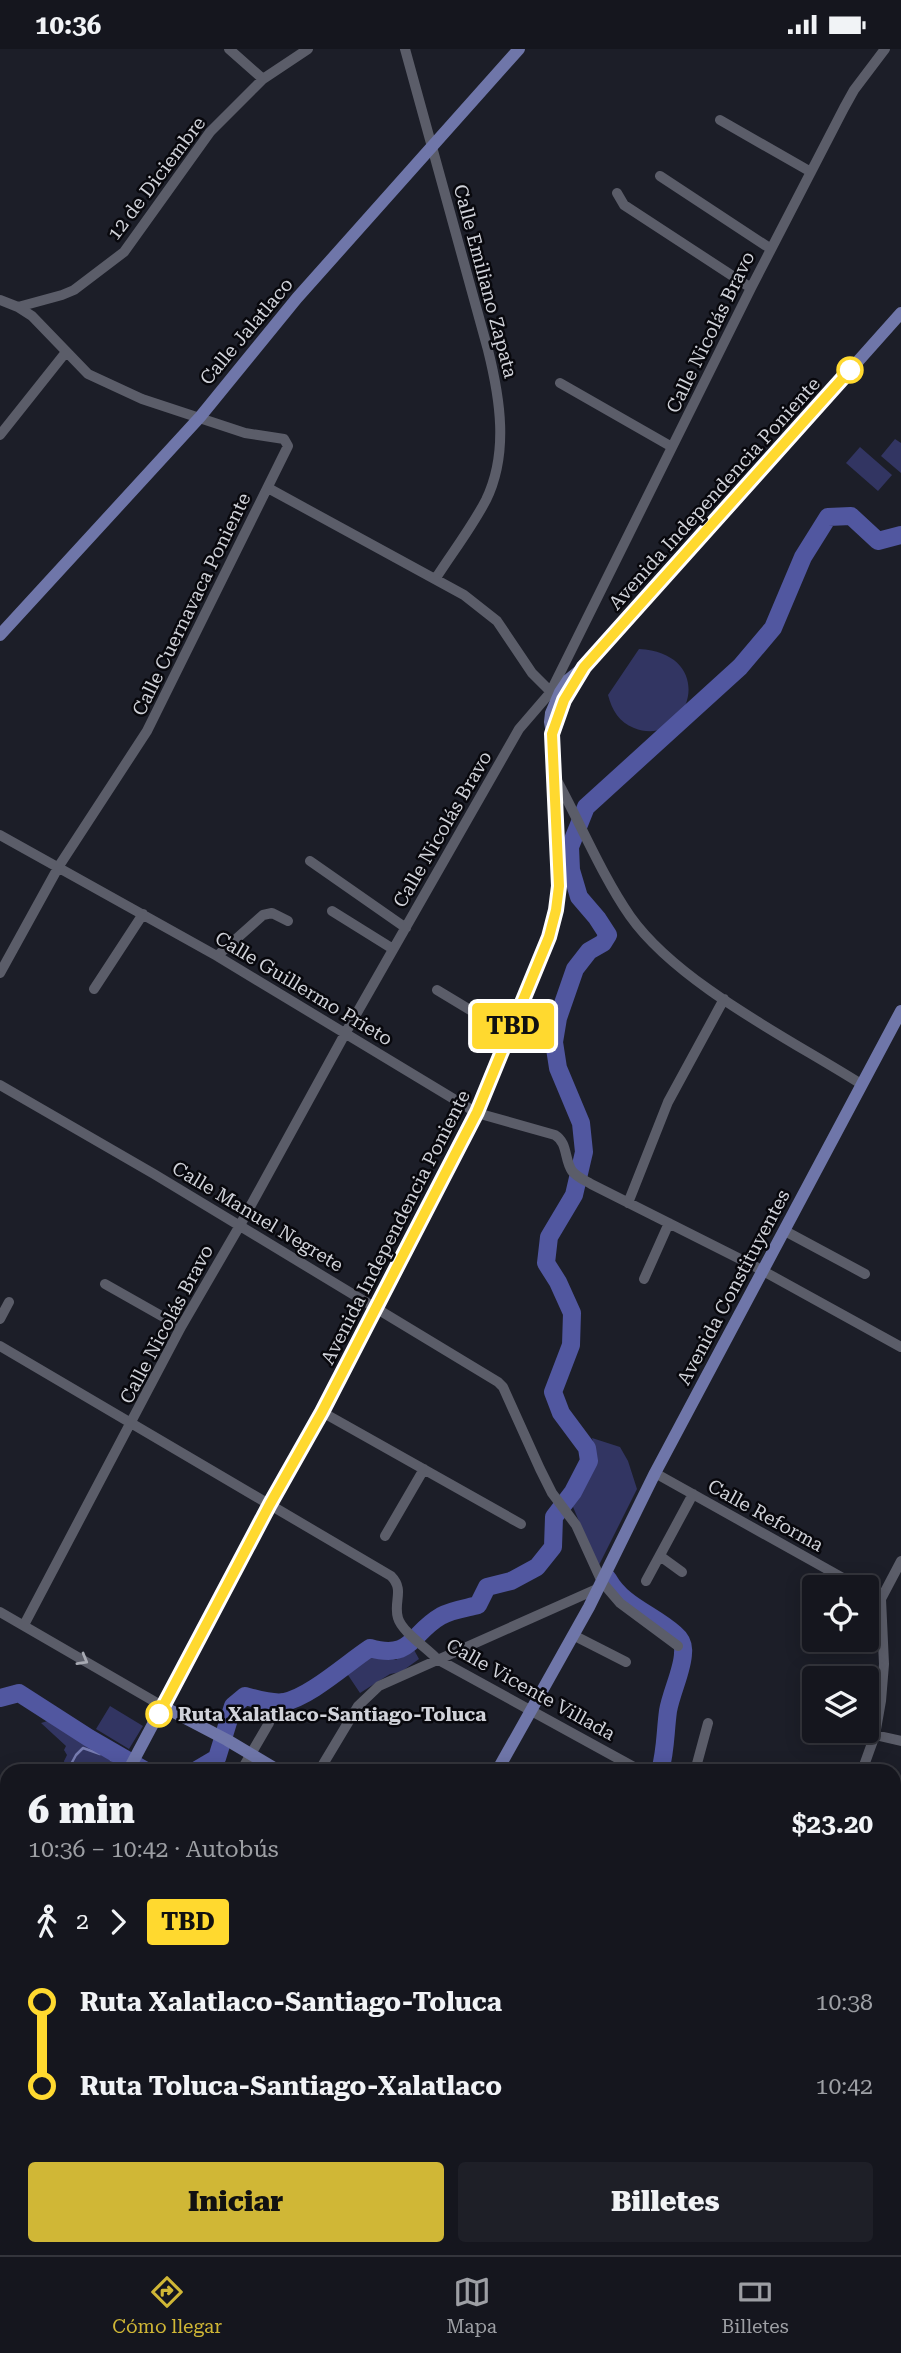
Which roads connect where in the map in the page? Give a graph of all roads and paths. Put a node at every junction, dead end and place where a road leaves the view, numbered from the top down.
1 (229, 49) edge
2 (308, 49) edge
3 (405, 49) edge
4 (519, 49) edge
5 (885, 49) edge
6 (263, 79) junction
7 (720, 120) dead end
8 (432, 145) junction
9 (811, 172) junction
10 (660, 176) dead end
11 (617, 193) dead end
12 (771, 249) junction
13 (751, 288) junction
14 (1, 302) edge
15 (19, 307) junction
16 (901, 313) edge
17 (66, 352) junction
18 (560, 383) dead end
19 (200, 417) junction
20 (0, 435) edge
21 (672, 447) junction
22 (268, 488) junction
23 (436, 579) junction
24 (0, 635) edge
25 (584, 667) junction
26 (554, 695) junction
27 (552, 734) junction
28 (554, 773) junction
29 (0, 835) edge
30 (310, 861) dead end
31 (59, 866) junction
32 (332, 911) dead end
33 (143, 913) junction
34 (288, 921) dead end
35 (406, 927) junction
36 (393, 949) junction
37 (217, 956) junction
38 (0, 973) edge
39 (94, 989) dead end
40 (437, 990) dead end
41 (724, 999) junction
42 (901, 1011) edge
43 (346, 1032) junction
44 (510, 1034) junction
45 (861, 1084) junction
46 (0, 1085) edge
47 (477, 1112) junction
48 (628, 1203) junction
49 (670, 1223) junction
50 (239, 1227) junction
51 (785, 1231) junction
52 (764, 1271) junction
53 (865, 1274) dead end
54 (644, 1279) dead end
55 (105, 1284) dead end
56 (9, 1302) dead end
57 (375, 1307) junction
58 (0, 1319) edge
59 (181, 1327) junction
60 (0, 1346) edge
61 (901, 1347) edge
62 (322, 1412) junction
63 (132, 1424) junction
64 (424, 1469) junction
65 (655, 1473) junction
66 (693, 1494) junction
67 (270, 1504) junction
68 (521, 1524) dead end
69 (384, 1536) dead end
70 (660, 1556) junction
71 (901, 1561) edge
72 (682, 1572) dead end
73 (838, 1575) edge
74 (646, 1581) dead end
75 (601, 1585) junction
76 (881, 1599) joint
77 (0, 1612) edge
78 (24, 1625) junction
79 (573, 1635) junction
80 (678, 1646) dead end
81 (437, 1659) junction
82 (626, 1662) dead end
83 (163, 1707) junction
84 (879, 1709) edge
85 (530, 1710) junction
86 (269, 1723) dead end
87 (708, 1723) dead end
88 (879, 1736) edge
89 (901, 1741) edge
90 (872, 1743) edge
91 (251, 1754) junction
92 (132, 1764) edge
93 (245, 1764) edge
94 (267, 1764) edge
95 (323, 1764) edge
96 (501, 1764) edge
97 (627, 1764) edge
98 (697, 1764) edge
99 (865, 1764) edge

1 - 6 street
2 - 6 street, 12 de Diciembre
3 - 8 street, Calle Emiliano Zapata
4 - 8 main road, Calle Jalatlaco
5 - 9 street, Calle Nicolás Bravo
6 - 15 street, 12 de Diciembre
7 - 9 street
8 - 19 main road, Calle Jalatlaco
8 - 23 street, Calle Emiliano Zapata
9 - 12 street, Calle Nicolás Bravo
10 - 12 street
11 - 13 street
12 - 13 street, Calle Nicolás Bravo
13 - 21 street, Calle Nicolás Bravo
14 - 15 street
15 - 17 street
16 - 25 main road, Avenida Independencia Poniente
17 - 19 street
17 - 20 street
18 - 21 street
19 - 22 street
19 - 24 main road, Calle Jalatlaco
21 - 26 street, Calle Nicolás Bravo
22 - 23 street, Calle Cuernavaca Poniente
22 - 31 street, Calle Cuernavaca Poniente
23 - 26 street, Calle Cuernavaca Poniente
25 - 26 main road, Avenida Independencia Poniente
25 - 27 main road, Avenida Independencia Poniente
26 - 27 main road, Avenida Independencia Poniente
26 - 35 street, Calle Nicolás Bravo
27 - 28 main road, Avenida Independencia Poniente
28 - 41 street
28 - 44 main road, Avenida Independencia Poniente
29 - 31 street, Calle Guillermo Prieto
30 - 35 street
31 - 33 street, Calle Guillermo Prieto
31 - 38 street, Calle Cuernavaca Poniente
32 - 36 street
33 - 37 street, Calle Guillermo Prieto
33 - 39 street
34 - 37 street
35 - 36 street, Calle Nicolás Bravo
36 - 43 street, Calle Nicolás Bravo
37 - 43 street, Calle Guillermo Prieto
40 - 44 street
41 - 45 street
41 - 48 street
42 - 45 main road, Avenida Constituyentes
43 - 47 street, Calle Guillermo Prieto
43 - 50 street, Calle Nicolás Bravo
44 - 47 main road, Avenida Independencia Poniente
45 - 51 main road, Avenida Constituyentes
46 - 50 street, Calle Manuel Negrete
47 - 48 street, Calle Guillermo Prieto
47 - 57 main road, Avenida Independencia Poniente
48 - 49 street
49 - 52 street
49 - 54 street
50 - 57 street, Calle Manuel Negrete
50 - 59 street, Calle Nicolás Bravo
51 - 52 main road, Avenida Constituyentes
51 - 53 street
52 - 61 street
52 - 65 main road, Avenida Constituyentes
55 - 59 street
56 - 58 street
57 - 62 main road, Avenida Independencia Poniente
57 - 75 street, Calle Manuel Negrete
59 - 63 street, Calle Nicolás Bravo
60 - 63 street
62 - 64 street
62 - 67 main road, Avenida Independencia Poniente
63 - 67 street
63 - 78 street, Calle Nicolás Bravo
64 - 68 street
64 - 69 street
65 - 66 street, Calle Reforma
65 - 75 main road, Avenida Constituyentes
66 - 70 street
66 - 73 street, Calle Reforma
67 - 81 street, Calle Vicente Villada
67 - 83 main road, Avenida Independencia Poniente
70 - 72 street
70 - 74 street
71 - 76 street
75 - 79 main road, Avenida Constituyentes
75 - 80 street
75 - 81 street
76 - 84 street
77 - 78 street
78 -> 83 street
79 - 82 street
79 - 85 main road, Avenida Constituyentes
81 - 85 street, Calle Vicente Villada
81 - 95 street
83 - 91 main road
83 - 92 main road, Avenida Independencia Poniente
85 - 96 main road, Avenida Constituyentes
85 - 97 street, Calle Vicente Villada
86 - 91 street
87 - 98 street
88 - 89 street
90 - 99 street
91 - 93 street
91 - 94 main road

